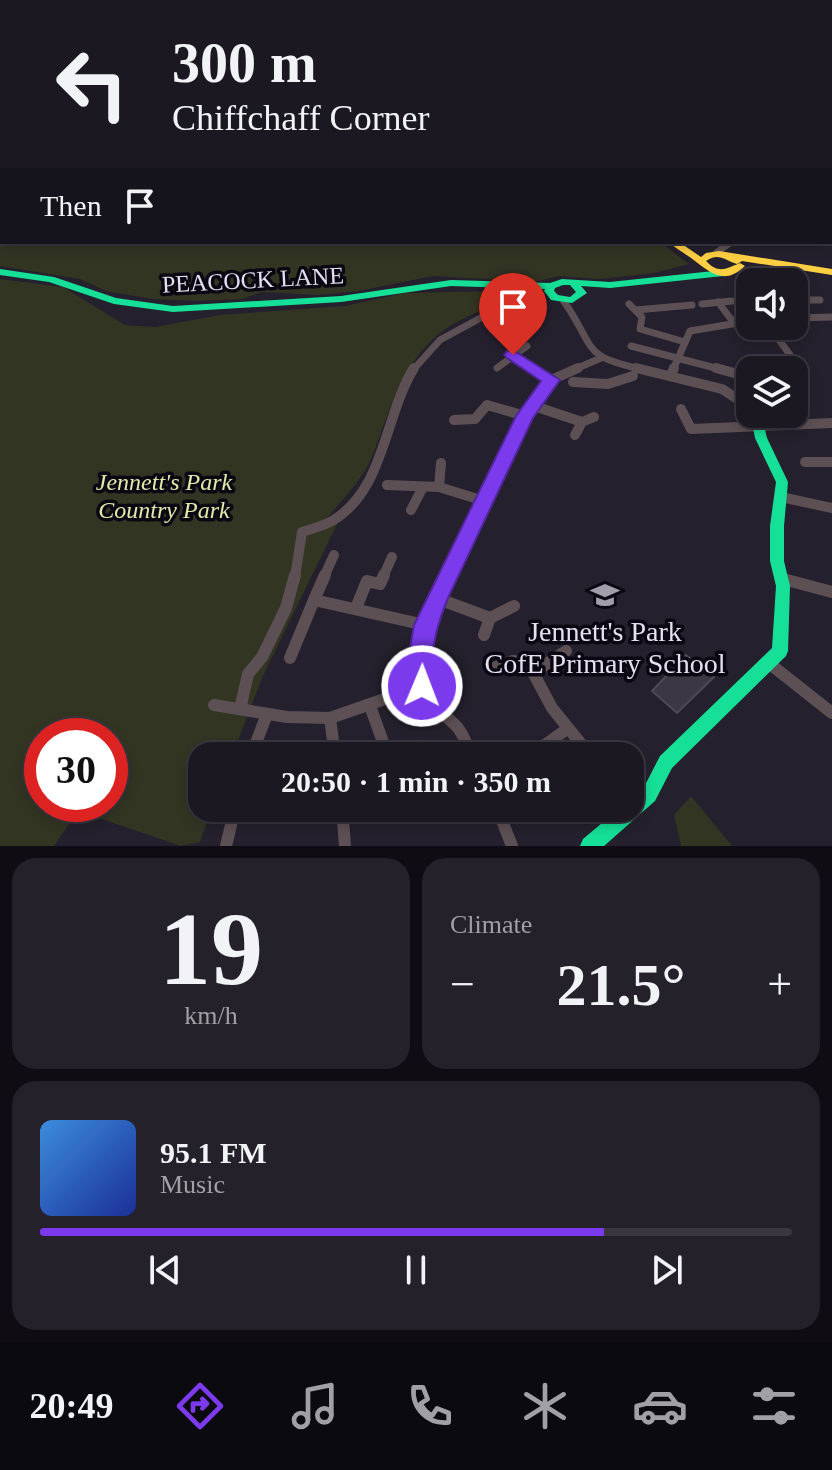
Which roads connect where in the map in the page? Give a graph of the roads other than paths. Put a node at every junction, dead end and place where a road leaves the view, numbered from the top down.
1 (680, 244) edge
2 (687, 244) edge
3 (721, 256) edge
4 (830, 271) edge
5 (0, 272) edge
6 (723, 273) junction
7 (688, 275) junction
8 (510, 286) junction
9 (579, 292) junction
10 (555, 294) junction
11 (808, 300) edge
12 (820, 300) dead end
13 (736, 301) edge
14 (718, 302) junction
15 (702, 304) dead end
16 (692, 305) dead end
17 (808, 314) edge
18 (575, 315) junction
19 (832, 317) edge
20 (734, 323) joint
21 (685, 342) junction
22 (527, 346) dead end
23 (631, 346) dead end
24 (513, 355) junction
25 (601, 358) junction
26 (678, 358) junction
27 (497, 368) dead end
28 (579, 369) junction
29 (736, 374) edge
30 (671, 375) junction
31 (633, 376) dead end
32 (551, 380) junction
33 (573, 382) dead end
34 (586, 384) junction
35 (736, 396) edge
36 (531, 405) junction
37 (681, 409) dead end
38 (525, 416) junction
39 (594, 417) dead end
40 (454, 420) dead end
41 (582, 422) junction
42 (808, 422) edge
43 (736, 423) edge
44 (832, 423) edge
45 (759, 428) edge
46 (575, 435) dead end
47 (805, 462) dead end
48 (832, 462) edge
49 (441, 463) dead end
50 (387, 485) dead end
51 (423, 487) junction
52 (439, 487) junction
53 (781, 497) junction
54 (484, 501) junction
55 (832, 508) edge
56 (411, 510) dead end
57 (334, 555) dead end
58 (392, 557) dead end
59 (783, 579) junction
60 (832, 592) edge
61 (436, 598) junction
62 (318, 600) junction
63 (514, 606) dead end
64 (356, 608) junction
65 (490, 618) junction
66 (425, 625) junction
67 (484, 635) dead end
68 (566, 651) dead end
69 (290, 658) dead end
70 (770, 664) junction
71 (494, 668) dead end
72 (533, 673) junction
73 (422, 686) junction
74 (214, 705) dead end
75 (241, 705) dead end
76 (370, 706) junction
77 (832, 713) edge
78 (267, 714) junction
79 (330, 718) junction
80 (567, 729) junction
81 (256, 742) edge
82 (333, 742) edge
83 (383, 742) edge
84 (466, 742) edge
85 (549, 742) edge
86 (579, 742) edge
87 (644, 798) edge
88 (232, 822) edge
89 (343, 822) edge
90 (503, 822) edge
91 (614, 822) edge
92 (226, 846) edge
93 (345, 846) edge
94 (512, 846) edge
95 (590, 846) edge

1 - 3 street
2 - 3 street
3 - 4 street
3 - 6 street
3 - 6 street
3 - 7 street
5 - 8 street, PEACOCK LANE
6 - 7 street
7 - 9 street
8 - 10 street, PEACOCK LANE
8 - 75 street
9 - 10 street
9 - 10 street
9 - 18 street
10 - 18 street
11 - 12 street
13 - 14 street
14 - 15 street
14 - 20 street
16 - 21 street
17 - 19 street
18 - 25 street
20 - 21 street
21 - 26 street
22 - 24 street
23 - 26 street
24 - 27 street
24 - 32 street
25 - 28 street
25 - 30 street
26 - 29 street
26 - 30 street
28 - 32 street
28 - 34 street
30 - 35 street
31 - 34 street
32 - 36 street
33 - 34 street
36 - 38 street
36 - 41 street
37 - 43 street
38 - 40 street
38 - 54 street
39 - 41 street
41 - 46 street
42 - 44 street
45 - 53 street
47 - 48 street
49 - 52 street
50 - 51 street
51 - 52 street
51 - 56 street
52 - 54 street
53 - 55 street
53 - 59 street
54 - 61 street
57 - 62 street
58 - 64 street
59 - 60 street
59 - 70 street
61 - 65 street
61 - 66 street
62 - 64 street
62 - 69 street
63 - 65 street
64 - 66 street
65 - 67 street
66 - 73 street
68 - 72 street
70 - 77 street
70 - 87 street
71 - 72 street
72 - 80 street
73 - 76 street
73 - 84 street
74 - 78 street
76 - 79 street
76 - 83 street
78 - 79 street
78 - 81 street
79 - 82 street
80 - 85 street
80 - 86 street
88 - 92 street
89 - 93 street
90 - 94 street
91 - 95 street

